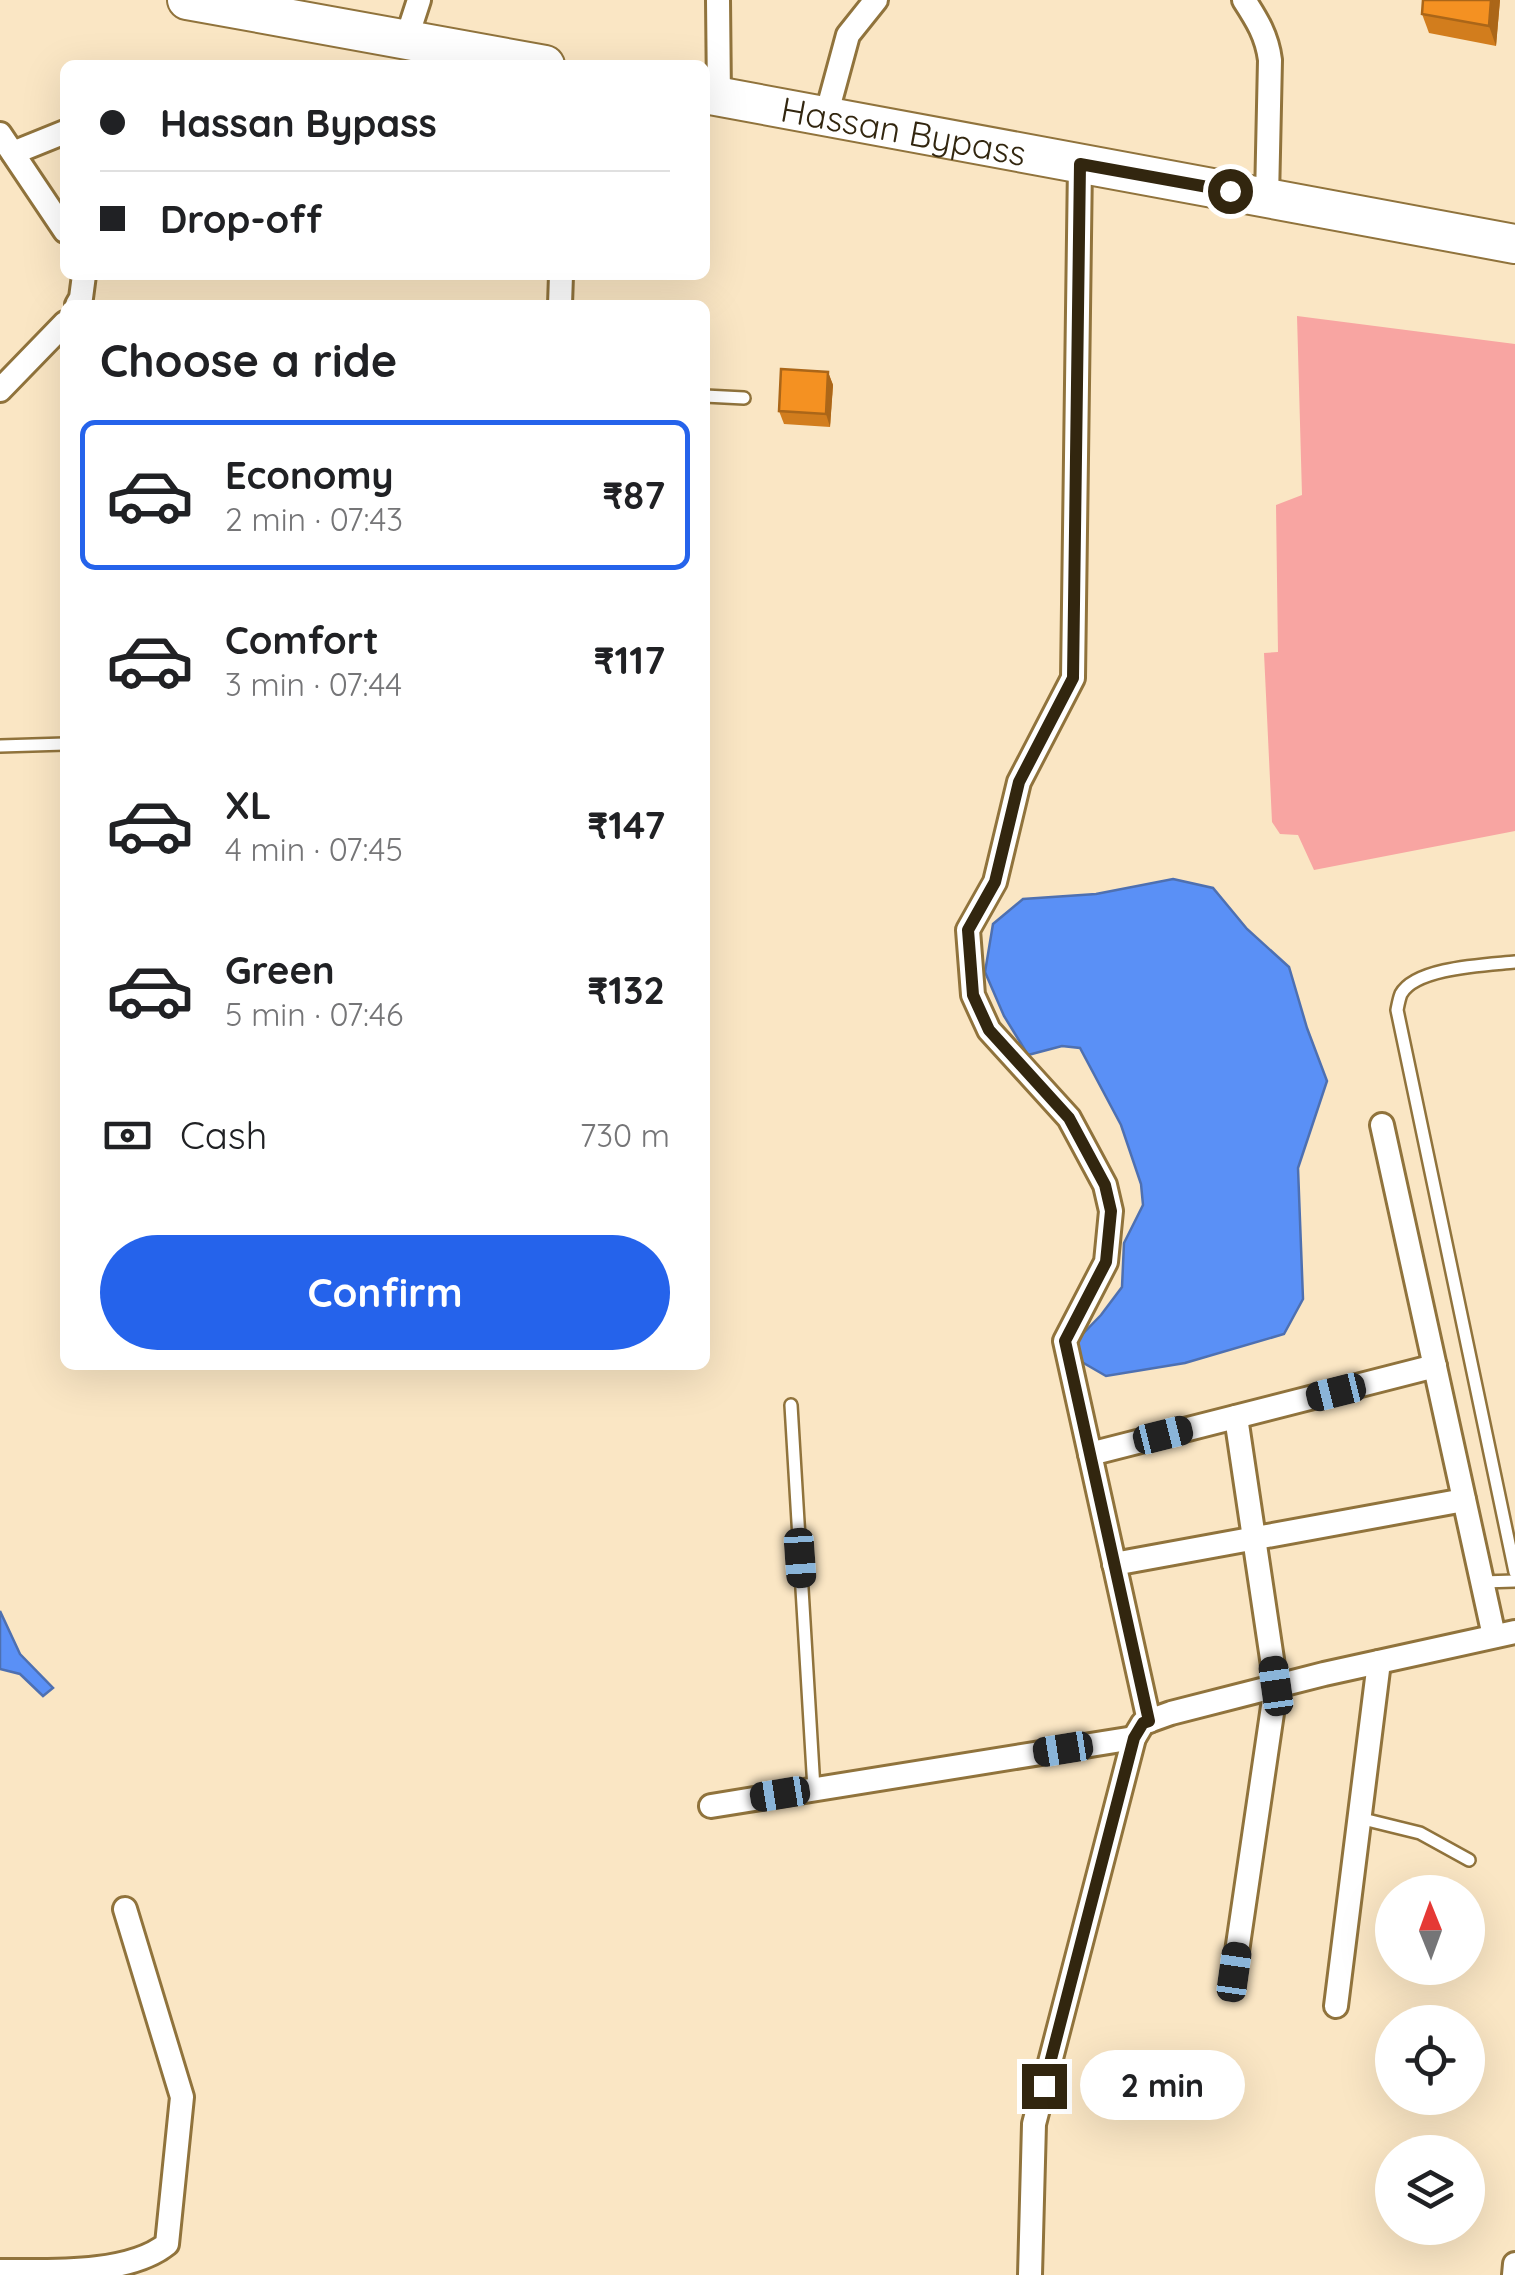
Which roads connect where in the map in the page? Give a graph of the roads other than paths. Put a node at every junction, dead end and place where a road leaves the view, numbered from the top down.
1 (187, 0) edge
2 (419, 0) edge
3 (718, 0) edge
4 (876, 0) edge
5 (1244, 0) edge
6 (406, 40) junction
7 (517, 60) edge
8 (712, 95) edge
9 (826, 116) junction
10 (60, 133) edge
11 (6, 143) edge
12 (1080, 164) junction
13 (1266, 198) junction
14 (60, 223) edge
15 (1515, 244) edge
16 (60, 328) edge
17 (0, 390) edge
18 (710, 396) edge
19 (744, 398) dead end
20 (60, 744) edge
21 (0, 746) edge
22 (1515, 962) edge
23 (1382, 1125) dead end
24 (1435, 1366) junction
25 (790, 1405) dead end
26 (1236, 1417) junction
27 (1090, 1454) junction
28 (1464, 1500) junction
29 (1254, 1538) junction
30 (1114, 1564) junction
31 (1515, 1572) edge
32 (1515, 1581) edge
33 (1482, 1582) junction
34 (1505, 1634) edge
35 (1378, 1662) junction
36 (1276, 1686) junction
37 (1142, 1729) junction
38 (814, 1789) junction
39 (712, 1806) dead end
40 (1359, 1818) junction
41 (1470, 1860) dead end
42 (125, 1909) dead end
43 (1234, 1972) dead end
44 (1336, 2006) dead end
45 (1515, 2264) edge
46 (0, 2271) edge
47 (1030, 2275) edge
48 (1514, 2275) edge

1 - 6 highway
2 - 6 street
3 - 8 street
4 - 9 street
5 - 13 street
6 - 7 highway
8 - 9 highway, Hassan Bypass
9 - 12 highway, Hassan Bypass
10 - 11 street
11 - 14 street
12 - 13 highway, Hassan Bypass
12 - 27 street
13 - 15 highway, Hassan Bypass
16 - 17 street
18 - 19 lane
20 - 21 lane
22 - 31 lane
23 - 24 street
24 - 26 street
24 - 28 street
25 - 38 lane
26 - 27 street
26 - 29 street
27 - 30 street
28 - 29 street
28 - 33 street
29 - 30 street
29 - 36 street
30 - 37 street
32 - 33 lane
33 - 34 street
34 - 35 street
35 - 36 street
35 - 40 street
36 - 37 street
36 - 43 street
37 - 38 street
37 - 47 street
38 - 39 street
40 - 41 lane
40 - 44 street
42 - 46 street
45 - 48 street

